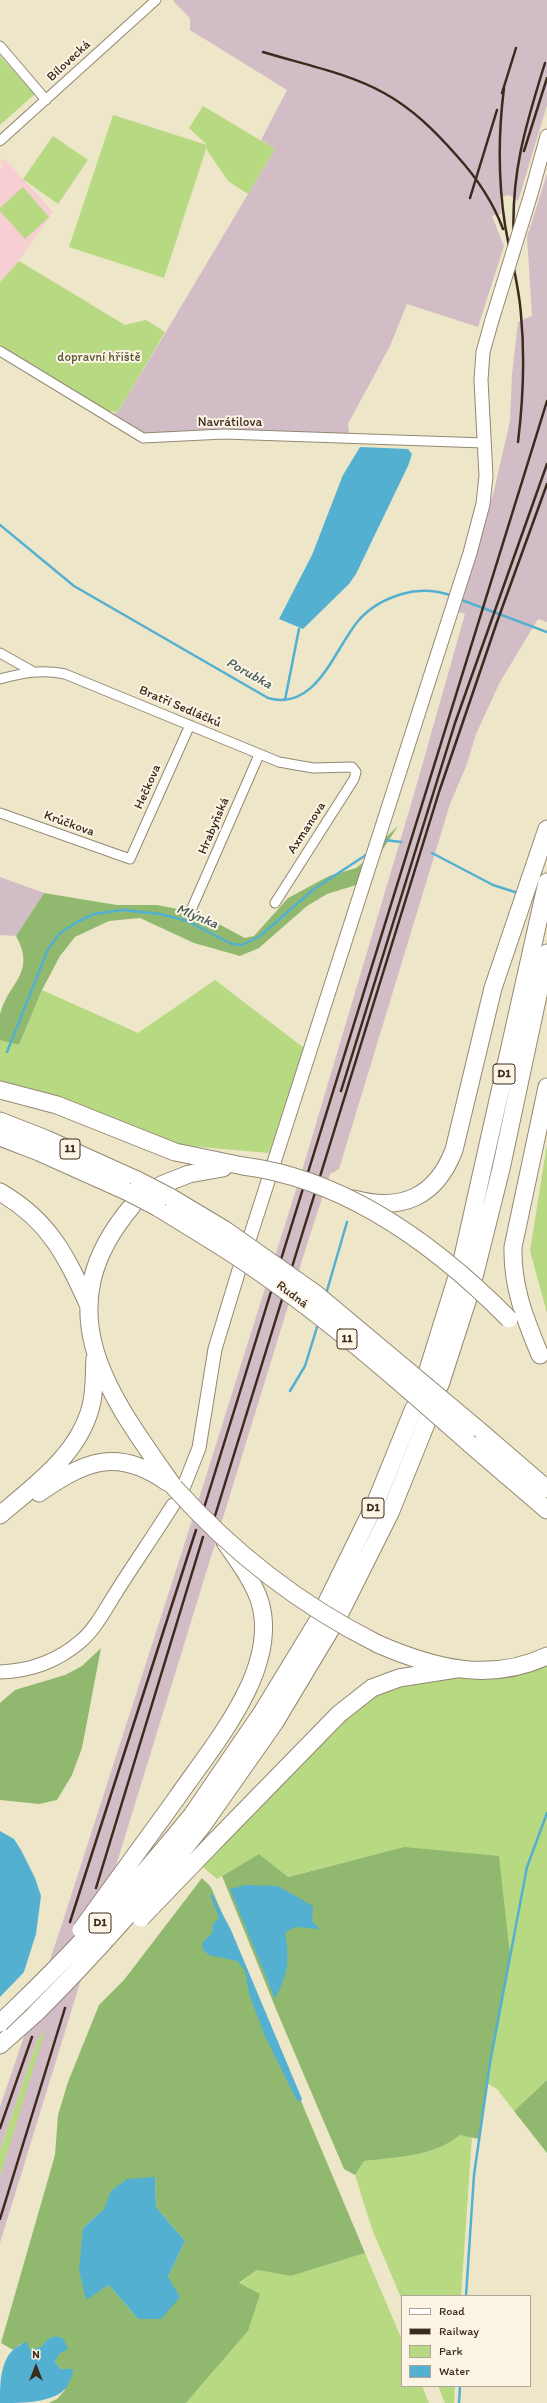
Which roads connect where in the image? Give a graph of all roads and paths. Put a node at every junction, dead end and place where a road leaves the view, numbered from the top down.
1 (150, 2) edge
2 (0, 46) edge
3 (46, 100) junction
4 (547, 136) edge
5 (0, 141) edge
6 (0, 352) edge
7 (484, 443) junction
8 (0, 652) edge
9 (32, 671) junction
10 (0, 679) edge
11 (190, 725) junction
12 (258, 755) junction
13 (352, 766) joint
14 (0, 813) edge
15 (547, 829) edge
16 (130, 859) joint
17 (547, 882) edge
18 (275, 903) dead end
19 (192, 908) dead end
20 (547, 953) edge
21 (547, 1086) edge
22 (0, 1090) edge
23 (0, 1121) edge
24 (0, 1137) edge
25 (243, 1166) junction
26 (0, 1192) edge
27 (163, 1196) junction
28 (343, 1197) junction
29 (129, 1199) junction
30 (221, 1237) junction
31 (250, 1237) dead end
32 (239, 1270) dead end
33 (89, 1307) junction
34 (515, 1315) junction
35 (96, 1352) junction
36 (544, 1359) edge
37 (427, 1373) dead end
38 (440, 1385) dead end
39 (414, 1408) dead end
40 (428, 1419) dead end
41 (157, 1469) junction
42 (179, 1486) junction
43 (547, 1489) edge
44 (173, 1505) dead end
45 (547, 1510) edge
46 (0, 1515) edge
47 (0, 1521) edge
48 (223, 1539) junction
49 (329, 1617) junction
50 (544, 1658) edge
51 (456, 1670) junction
52 (0, 1672) edge
53 (197, 1821) junction
54 (0, 2013) edge
55 (36, 2013) junction
56 (0, 2023) edge
57 (0, 2045) edge

1 - 3 street, Bílovecká
2 - 3 street
3 - 5 street, Bílovecká
4 - 7 street, bridge
6 - 7 street, Navrátilova
7 - 31 street
8 - 9 street
9 - 10 street, Bratří Sedláčků
9 - 11 street, Bratří Sedláčků
11 - 12 street, Bratří Sedláčků
11 - 16 street, Hečkova
12 - 13 street, Bratří Sedláčků
12 - 19 street, Hrabyňská
13 - 18 street, Axmanova
14 - 16 street, Krůčkova
15 - 28 highway, bridge
17 - 37 highway, D1
20 - 38 highway, D1
21 - 34 highway
22 - 25 highway
23 - 27 highway, Rudná / 11, bridge
24 - 29 highway, Rudná / 11
25 - 27 highway
25 - 28 highway, bridge
26 - 33 highway
27 - 29 highway, Rudná / 11, bridge
27 - 30 highway, Rudná / 11
28 - 34 highway, bridge
29 - 33 highway
30 - 43 highway, Rudná / 11, bridge
30 - 45 highway, Rudná / 11, bridge
32 - 42 street
33 - 35 highway
34 - 36 highway
35 - 41 highway
35 - 46 highway
39 - 49 highway, D1
40 - 49 highway, D1
41 - 42 highway
41 - 47 highway
42 - 48 highway, bridge
44 - 52 street
48 - 51 highway, bridge
48 - 54 highway, bridge
49 - 53 highway, D1
50 - 51 highway
51 - 55 highway, bridge
53 - 55 highway, D1, bridge
53 - 56 highway, D1, bridge
55 - 57 highway, D1

